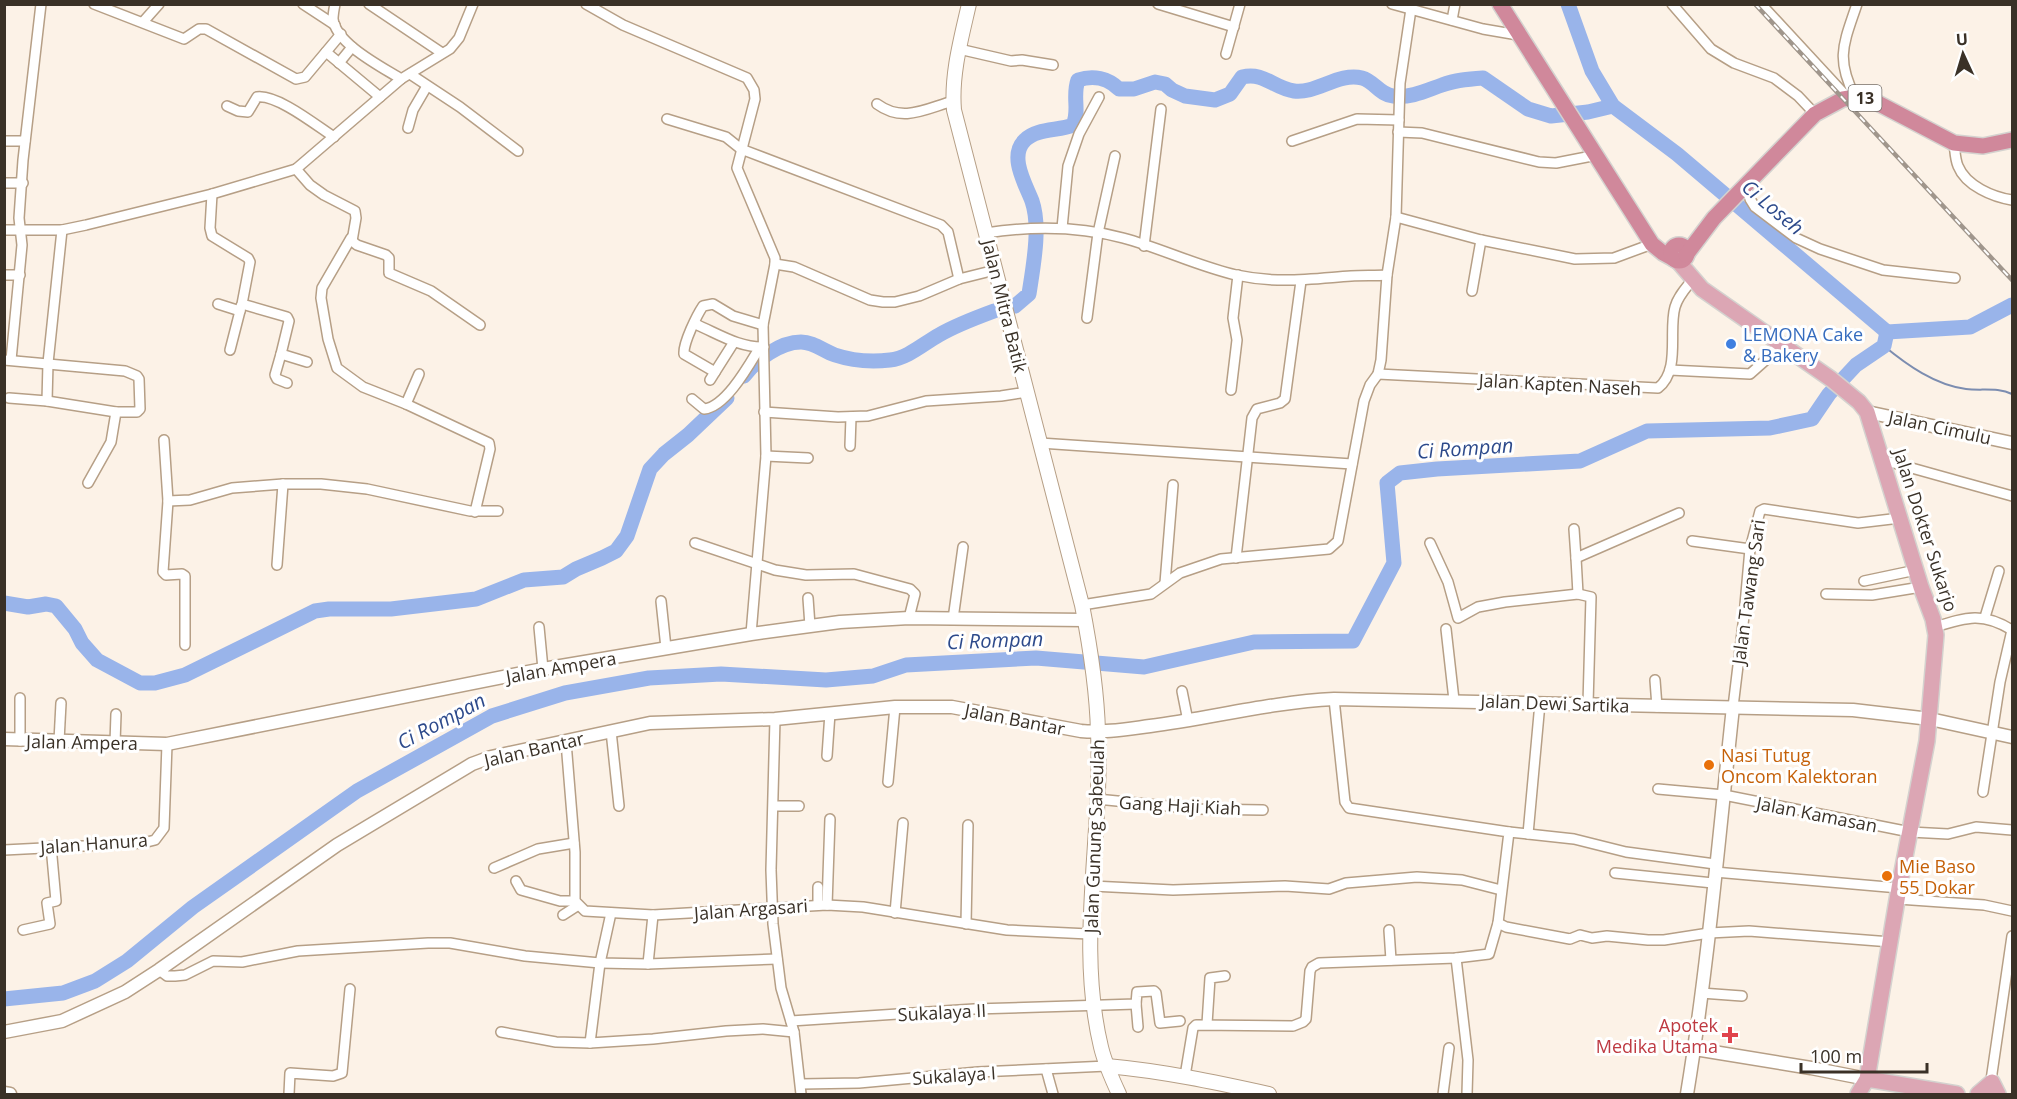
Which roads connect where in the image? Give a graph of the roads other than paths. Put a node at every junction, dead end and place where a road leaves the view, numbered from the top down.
1 (41, 4) edge
2 (94, 4) edge
3 (159, 4) edge
4 (303, 4) edge
5 (334, 4) edge
6 (369, 4) edge
7 (473, 4) edge
8 (586, 4) edge
9 (969, 4) edge
10 (1158, 4) edge
11 (1240, 4) edge
12 (1392, 4) edge
13 (1455, 4) edge
14 (1500, 4) edge
15 (1672, 4) edge
16 (1761, 4) edge
17 (1857, 4) edge
18 (1411, 9) junction
19 (1452, 20) junction
20 (143, 22) junction
21 (335, 25) junction
22 (1234, 27) junction
23 (341, 34) junction
24 (1518, 34) junction
25 (352, 47) junction
26 (959, 49) junction
27 (326, 52) junction
28 (442, 53) junction
29 (1226, 54) dead end
30 (339, 63) junction
31 (1053, 65) dead end
32 (406, 77) junction
33 (427, 86) junction
34 (380, 97) junction
35 (1099, 97) dead end
36 (1851, 97) junction
37 (953, 101) junction
38 (877, 104) dead end
39 (227, 106) dead end
40 (1161, 109) dead end
41 (1815, 114) junction
42 (667, 119) dead end
43 (1399, 120) junction
44 (408, 128) dead end
45 (1398, 132) junction
46 (334, 137) junction
47 (2013, 140) edge
48 (4, 141) edge
49 (25, 141) junction
50 (1292, 141) dead end
51 (1954, 143) junction
52 (741, 149) junction
53 (518, 152) dead end
54 (1597, 155) junction
55 (1115, 156) dead end
56 (296, 170) junction
57 (4, 183) edge
58 (23, 183) junction
59 (1744, 188) junction
60 (212, 194) junction
61 (2013, 200) edge
62 (1396, 217) junction
63 (1062, 228) junction
64 (4, 230) edge
65 (21, 230) junction
66 (62, 230) junction
67 (986, 234) junction
68 (1098, 234) junction
69 (351, 238) junction
70 (1481, 240) junction
71 (1652, 244) junction
72 (1144, 246) junction
73 (1679, 254) junction
74 (775, 264) junction
75 (995, 270) junction
76 (4, 275) edge
77 (20, 275) junction
78 (1238, 275) junction
79 (1388, 275) junction
80 (1954, 278) dead end
81 (959, 279) junction
82 (1301, 281) junction
83 (1697, 284) junction
84 (1472, 291) dead end
85 (218, 304) dead end
86 (241, 308) junction
87 (4, 315) edge
88 (15, 315) junction
89 (1087, 318) dead end
90 (695, 324) junction
91 (480, 325) dead end
92 (763, 326) junction
93 (734, 342) junction
94 (1780, 343) junction
95 (230, 350) dead end
96 (763, 353) junction
97 (281, 354) junction
98 (8, 360) edge
99 (307, 362) dead end
100 (48, 363) junction
101 (1670, 370) junction
102 (419, 374) dead end
103 (1378, 374) junction
104 (286, 383) dead end
105 (1231, 390) dead end
106 (1027, 392) junction
107 (9, 398) dead end
108 (692, 399) dead end
109 (47, 401) junction
110 (406, 404) junction
111 (116, 411) junction
112 (764, 412) junction
113 (1867, 412) junction
114 (850, 417) junction
115 (164, 440) dead end
116 (1041, 443) junction
117 (2013, 443) edge
118 (850, 446) dead end
119 (766, 456) junction
120 (1248, 457) junction
121 (808, 458) dead end
122 (1883, 460) junction
123 (1352, 464) junction
124 (88, 483) dead end
125 (283, 484) junction
126 (1173, 486) dead end
127 (2013, 496) edge
128 (168, 501) junction
129 (498, 511) dead end
130 (475, 512) junction
131 (1679, 513) dead end
132 (1900, 518) junction
133 (1574, 529) dead end
134 (1692, 541) dead end
135 (695, 543) dead end
136 (1430, 543) dead end
137 (963, 547) dead end
138 (1750, 549) junction
139 (1236, 558) junction
140 (1576, 558) junction
141 (756, 563) junction
142 (277, 565) dead end
143 (1916, 570) junction
144 (1999, 571) dead end
145 (1864, 580) dead end
146 (1165, 583) junction
147 (1921, 586) junction
148 (1578, 594) junction
149 (1826, 594) dead end
150 (808, 598) dead end
151 (661, 601) dead end
152 (1082, 605) junction
153 (1985, 617) junction
154 (909, 618) junction
155 (953, 619) junction
156 (1085, 620) junction
157 (810, 626) junction
158 (539, 627) dead end
159 (1935, 627) junction
160 (1446, 629) dead end
161 (2012, 630) edge
162 (751, 634) junction
163 (185, 645) dead end
164 (666, 648) junction
165 (543, 669) junction
166 (1655, 680) dead end
167 (1182, 691) dead end
168 (20, 698) dead end
169 (1334, 699) junction
170 (1454, 700) junction
171 (61, 703) dead end
172 (1540, 703) junction
173 (1588, 704) junction
174 (896, 707) junction
175 (1657, 707) junction
176 (1733, 707) junction
177 (830, 713) junction
178 (116, 714) dead end
179 (775, 719) junction
180 (1930, 719) junction
181 (1188, 721) junction
182 (611, 731) junction
183 (1098, 733) junction
184 (1992, 734) junction
185 (2013, 737) edge
186 (4, 740) edge
187 (20, 741) junction
188 (59, 741) junction
189 (566, 742) junction
190 (115, 743) junction
191 (167, 744) junction
192 (827, 756) dead end
193 (888, 782) dead end
194 (1658, 789) dead end
195 (1983, 792) dead end
196 (1724, 795) junction
197 (1097, 800) junction
198 (619, 806) dead end
199 (774, 806) junction
200 (799, 806) dead end
201 (1263, 810) dead end
202 (830, 819) dead end
203 (903, 823) dead end
204 (968, 825) dead end
205 (2013, 830) edge
206 (1509, 832) junction
207 (1910, 832) junction
208 (1528, 834) junction
209 (574, 843) junction
210 (51, 846) junction
211 (4, 850) edge
212 (494, 868) dead end
213 (1615, 873) dead end
214 (1714, 873) junction
215 (516, 881) dead end
216 (1092, 886) junction
217 (818, 888) dead end
218 (1501, 890) junction
219 (1899, 894) junction
220 (576, 904) junction
221 (822, 905) junction
222 (774, 909) junction
223 (2013, 911) edge
224 (611, 913) junction
225 (895, 913) junction
226 (563, 915) dead end
227 (653, 915) junction
228 (966, 924) junction
229 (1498, 924) junction
230 (23, 930) dead end
231 (1389, 930) dead end
232 (1709, 933) junction
233 (1089, 934) junction
234 (2013, 936) edge
235 (1891, 942) junction
236 (1456, 958) junction
237 (777, 959) junction
238 (1391, 960) junction
239 (600, 963) junction
240 (648, 964) junction
241 (159, 970) junction
242 (1225, 976) dead end
243 (350, 989) dead end
244 (1701, 993) junction
245 (1742, 996) dead end
246 (1136, 1004) junction
247 (1093, 1007) junction
248 (791, 1021) junction
249 (1180, 1021) dead end
250 (1207, 1024) junction
251 (1138, 1027) dead end
252 (4, 1032) edge
253 (501, 1032) dead end
254 (794, 1032) junction
255 (590, 1043) junction
256 (1449, 1048) dead end
257 (1695, 1049) junction
258 (1107, 1066) junction
259 (1046, 1070) junction
260 (1185, 1076) junction
261 (1867, 1079) junction
262 (801, 1084) junction
263 (1993, 1090) edge
264 (1932, 1092) edge
265 (4, 1093) edge
266 (1260, 1094) edge
267 (10, 1095) edge
268 (289, 1095) edge
269 (801, 1095) edge
270 (1053, 1095) edge
271 (1119, 1095) edge
272 (1443, 1095) edge
273 (1467, 1095) edge
274 (1687, 1095) edge
275 (1858, 1095) edge
276 (1957, 1095) edge
277 (1978, 1095) edge

1 - 49 street
2 - 20 street
3 - 20 street
4 - 21 street
5 - 21 street
6 - 28 street
7 - 28 street
8 - 52 street
9 - 26 main road, Jalan Mitra Batik
10 - 22 street
11 - 22 street
12 - 18 street
13 - 19 street
14 - 24 highway
15 - 41 street
16 - 36 street
17 - 36 street
18 - 19 street
18 - 43 street
19 - 24 street
20 - 27 street
21 - 23 street
22 - 29 street
23 - 25 street
23 - 27 street
24 - 54 highway
25 - 30 street
25 - 32 street
26 - 31 street
26 - 37 main road, Jalan Mitra Batik
27 - 30 street
28 - 32 street
30 - 34 street
32 - 33 street
32 - 34 street
33 - 44 street
33 - 53 street
34 - 46 street
35 - 63 street
36 - 41 highway, 13
36 - 51 highway, 13
37 - 38 street
37 - 67 main road, Jalan Mitra Batik
39 - 46 street
40 - 72 street
41 - 59 highway, 13
42 - 52 street
43 - 45 street
43 - 50 street
45 - 54 street
45 - 62 street
46 - 56 street
47 - 51 highway, 13
48 - 49 street
49 - 58 street
51 - 61 street
52 - 74 street
52 - 81 street
54 - 71 highway
55 - 68 street
56 - 60 street
56 - 69 street
57 - 58 street
58 - 65 street
59 - 73 highway, 13
59 - 80 street
60 - 66 street
60 - 86 street
62 - 70 street
62 - 79 street
63 - 67 street
63 - 68 street
64 - 65 street
65 - 66 street
65 - 77 street
66 - 100 street
67 - 75 main road, Jalan Mitra Batik
68 - 72 street
68 - 89 street
69 - 91 street
69 - 110 street
70 - 71 street
70 - 84 street
71 - 73 highway
72 - 78 street
73 - 83 main road, Jalan Dokter Sukarjo
74 - 81 street
74 - 92 street
75 - 81 street
75 - 106 main road, Jalan Mitra Batik
76 - 77 street
77 - 88 street
78 - 82 street
78 - 105 street
79 - 82 street
79 - 103 street
82 - 120 street
83 - 94 main road, Jalan Dokter Sukarjo
83 - 101 street
85 - 86 street
86 - 95 street
86 - 97 street
87 - 88 street
88 - 98 street
90 - 92 street
90 - 93 street
90 - 93 street
92 - 96 street
93 - 96 street
94 - 101 street
94 - 113 main road, Jalan Dokter Sukarjo
96 - 108 street
96 - 112 street
97 - 99 street
97 - 104 street
98 - 100 street
100 - 109 street
100 - 111 street
101 - 103 street, Jalan Kapten Naseh
102 - 110 street
103 - 123 street
106 - 114 street
106 - 116 main road, Jalan Mitra Batik
107 - 109 street
109 - 111 street
110 - 130 street
111 - 124 street
112 - 114 street
112 - 119 street
113 - 117 street, Jalan Cimulu
113 - 122 main road, Jalan Dokter Sukarjo
114 - 118 street
115 - 128 street
116 - 120 street
116 - 152 main road, Jalan Mitra Batik
119 - 121 street
119 - 141 street
120 - 123 street
120 - 139 street
122 - 127 street
122 - 132 main road, Jalan Dokter Sukarjo
123 - 139 street
125 - 128 street
125 - 130 street
125 - 142 street
126 - 146 street
128 - 163 street
129 - 130 street
131 - 140 street
132 - 138 street, Jalan Tawang Sari
132 - 143 main road, Jalan Dokter Sukarjo
133 - 140 street
134 - 138 street
135 - 141 street
136 - 148 street
137 - 155 street
138 - 176 street, Jalan Tawang Sari
139 - 146 street
140 - 148 street
141 - 154 street
141 - 162 street
143 - 145 street
143 - 147 main road, Jalan Dokter Sukarjo
144 - 153 street
146 - 152 street
147 - 149 street
147 - 159 main road, Jalan Dokter Sukarjo
148 - 173 street
150 - 157 street
151 - 164 street
152 - 156 main road, Jalan Gunung Sabeulah
153 - 159 street
153 - 161 street
154 - 155 street, Jalan Ampera
154 - 157 street, Jalan Ampera
155 - 156 street, Jalan Ampera
156 - 183 main road, Jalan Gunung Sabeulah
157 - 162 street, Jalan Ampera
158 - 165 street
159 - 180 main road, Jalan Dokter Sukarjo
160 - 170 street
161 - 184 street
162 - 164 street, Jalan Ampera
164 - 165 street, Jalan Ampera
165 - 191 street, Jalan Ampera
166 - 175 street
167 - 181 street
168 - 187 street
169 - 170 street, Jalan Dewi Sartika
169 - 181 street, Jalan Dewi Sartika
169 - 206 street
170 - 172 street, Jalan Dewi Sartika
171 - 188 street
172 - 173 street, Jalan Dewi Sartika
172 - 208 street
173 - 175 street, Jalan Dewi Sartika
174 - 177 street, Jalan Bantar
174 - 183 street, Jalan Bantar
174 - 193 street
175 - 176 street, Jalan Dewi Sartika
176 - 180 street, Jalan Dewi Sartika
176 - 196 street
177 - 179 street, Jalan Bantar
177 - 192 street
178 - 190 street
179 - 182 street, Jalan Bantar
179 - 199 street
180 - 184 street, Jalan Dewi Sartika
180 - 207 main road, Jalan Dokter Sukarjo
181 - 183 street, Jalan Dewi Sartika
182 - 189 street, Jalan Bantar
182 - 198 street
183 - 197 main road, Jalan Gunung Sabeulah
184 - 185 street, Jalan Dewi Sartika
184 - 195 street
186 - 187 street, Jalan Ampera
187 - 188 street, Jalan Ampera
188 - 190 street, Jalan Ampera
189 - 209 street
189 - 241 street, Jalan Bantar
190 - 191 street, Jalan Ampera
191 - 210 street, Jalan Hanura
194 - 196 street, Jalan Kamasan
196 - 207 street, Jalan Kamasan
196 - 214 street
197 - 201 street, Gang Haji Kiah
197 - 216 main road, Jalan Gunung Sabeulah
199 - 200 street
199 - 222 street
202 - 221 street
203 - 225 street
204 - 228 street
205 - 207 street, Jalan Kamasan
206 - 208 street
206 - 218 street
207 - 219 main road, Jalan Dokter Sukarjo
208 - 214 street
209 - 212 street
209 - 220 street
210 - 211 street, Jalan Hanura
210 - 230 street
213 - 214 street
214 - 219 street
214 - 232 street
215 - 220 street, Jalan Argasari
216 - 218 street
216 - 233 main road, Jalan Gunung Sabeulah
217 - 221 street
218 - 229 street
219 - 223 street
219 - 235 main road, Jalan Dokter Sukarjo
220 - 224 street, Jalan Argasari
220 - 226 street
221 - 222 street, Jalan Argasari
221 - 225 street, Jalan Argasari
222 - 227 street, Jalan Argasari
222 - 237 street
224 - 227 street, Jalan Argasari
224 - 239 street
225 - 228 street, Jalan Argasari
227 - 240 street
228 - 233 street, Jalan Argasari
229 - 232 street
229 - 236 street
231 - 238 street
232 - 235 street
232 - 244 street
233 - 247 main road, Jalan Gunung Sabeulah
234 - 263 street
235 - 261 main road, Jalan Dokter Sukarjo
236 - 238 street
236 - 273 street
237 - 240 street
237 - 248 street
238 - 250 street
239 - 240 street
239 - 241 street
239 - 255 street
241 - 252 street, Jalan Bantar
242 - 250 street
243 - 268 street
244 - 245 street
244 - 257 street
246 - 247 street, Sukalaya II
246 - 249 street
246 - 251 street
247 - 248 street, Sukalaya II
247 - 258 main road, Jalan Gunung Sabeulah
248 - 254 street
250 - 260 street
253 - 255 street
254 - 255 street
254 - 262 street
256 - 272 street
257 - 261 street
257 - 274 street
258 - 259 street, Sukalaya I
258 - 260 main road
258 - 271 main road, Jalan Gunung Sabeulah
259 - 262 street, Sukalaya I
259 - 270 street
260 - 266 main road
261 - 264 main road
261 - 275 main road, Jalan Dokter Sukarjo
262 - 269 street
263 - 277 main road
264 - 276 main road
265 - 267 street

